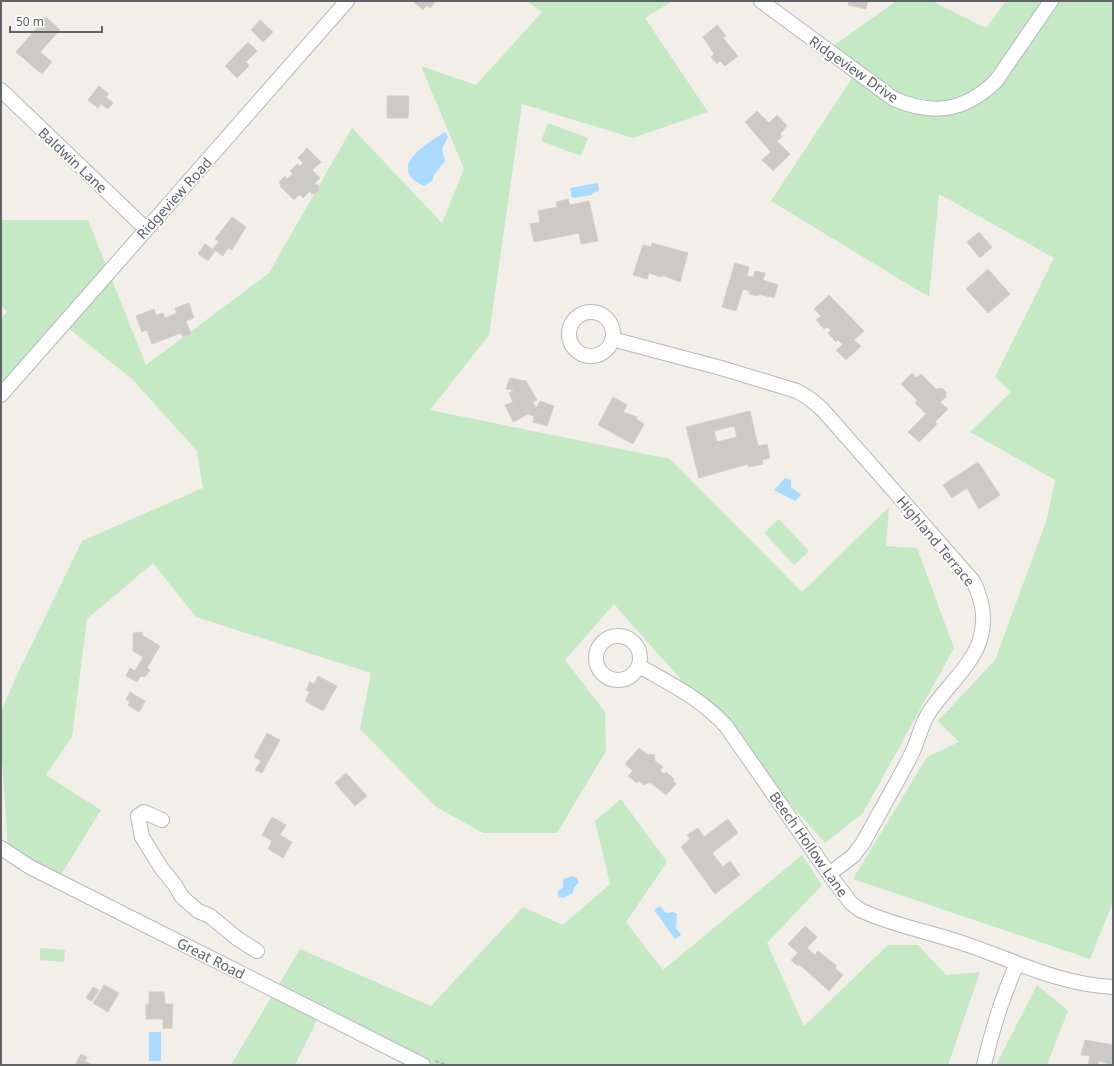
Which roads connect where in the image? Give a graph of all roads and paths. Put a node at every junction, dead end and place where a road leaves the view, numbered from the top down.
1 (347, 1) edge
2 (761, 1) edge
3 (1051, 1) edge
4 (1, 90) edge
5 (146, 229) junction
6 (612, 339) dead end
7 (1, 395) edge
8 (638, 666) dead end
9 (162, 820) dead end
10 (1, 848) edge
11 (829, 874) junction
12 (257, 951) dead end
13 (1017, 964) junction
14 (1113, 987) edge
15 (423, 1065) edge
16 (432, 1065) edge
17 (447, 1065) edge
18 (984, 1065) edge

1 - 5 street, Ridgeview Road
2 - 3 street, Ridgeview Drive
4 - 5 street, Baldwin Lane
5 - 7 street, Ridgeview Road
6 - 11 street, Highland Terrace
8 - 11 street, Beech Hollow Lane
9 - 12 street
10 - 15 street, Great Road
11 - 13 street, Beech Hollow Lane
13 - 14 street, Beech Hollow Lane
13 - 18 street
16 - 17 path

